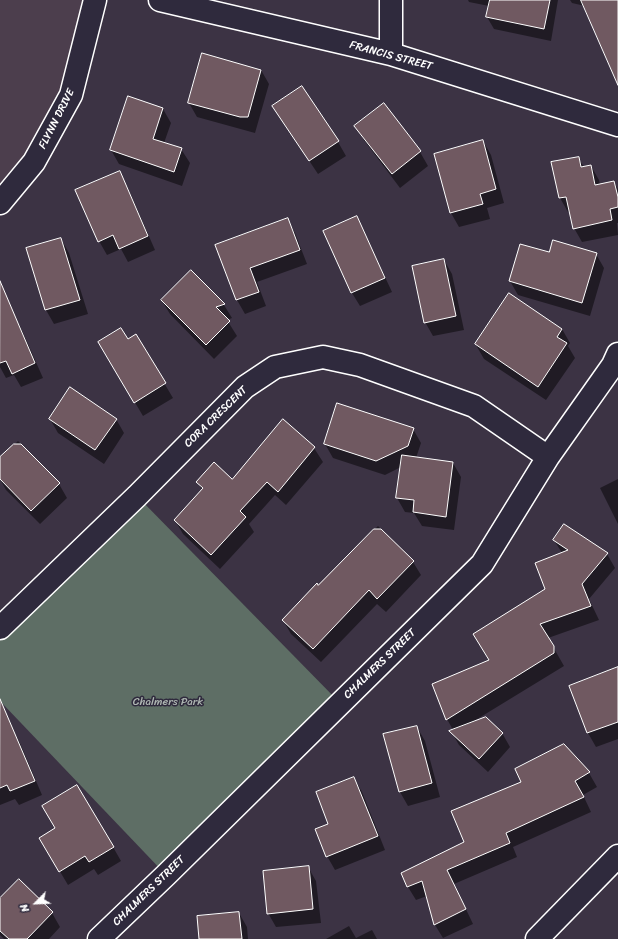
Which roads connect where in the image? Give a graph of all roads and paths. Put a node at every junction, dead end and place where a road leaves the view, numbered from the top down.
1 (95, 0) edge
2 (160, 0) edge
3 (391, 0) edge
4 (391, 54) junction
5 (618, 125) edge
6 (0, 203) edge
7 (618, 354) edge
8 (548, 457) junction
9 (0, 628) edge
10 (618, 856) edge
11 (99, 939) edge
12 (537, 939) edge

1 - 6 street, FLYNN DRIVE
2 - 4 street, FRANCIS STREET
3 - 4 street
4 - 5 street, FRANCIS STREET
7 - 8 street, CHALMERS STREET
8 - 9 street, CORA CRESCENT
8 - 11 street, CHALMERS STREET
10 - 12 street

